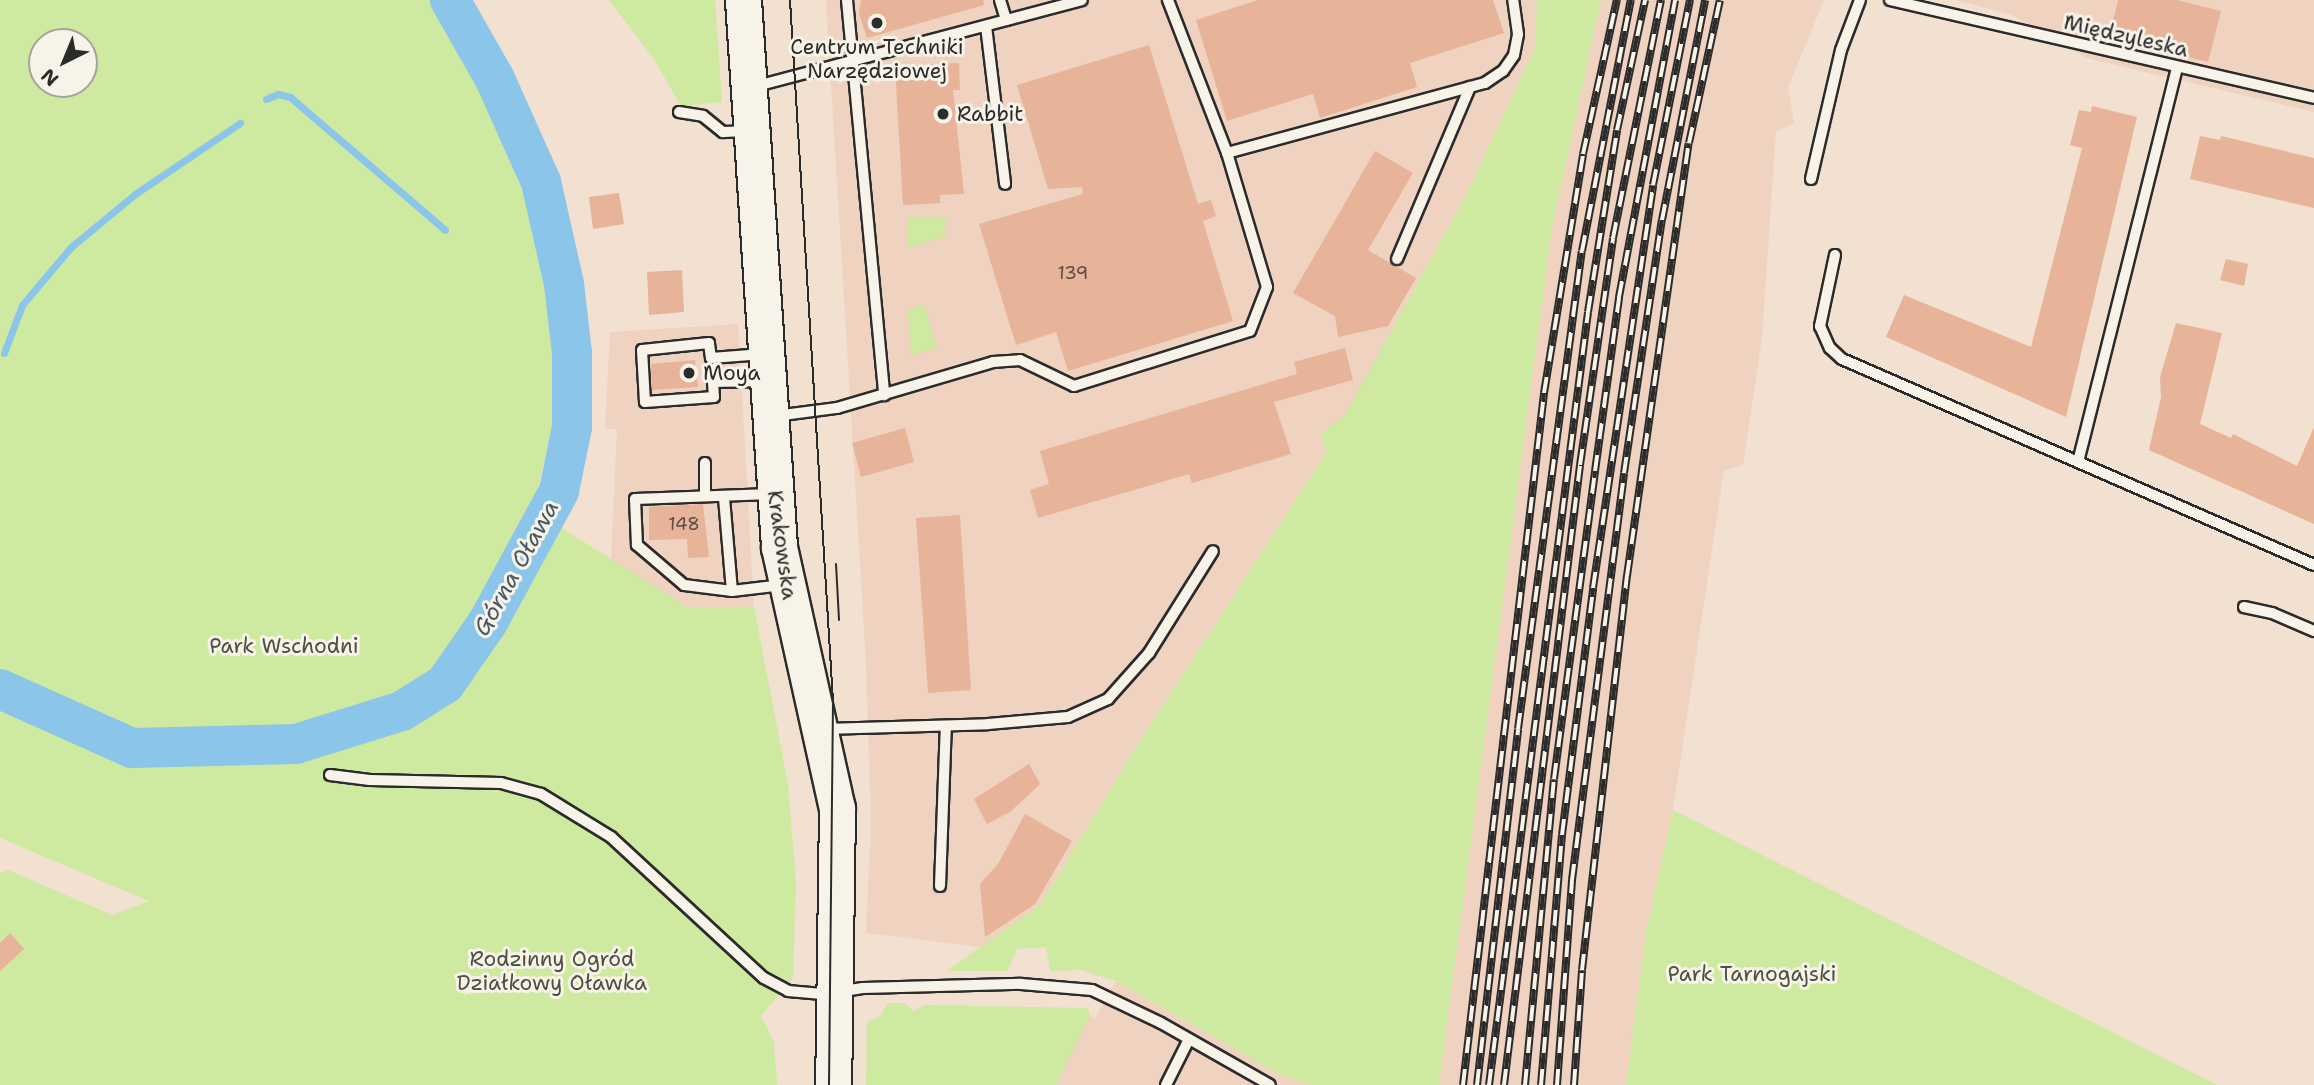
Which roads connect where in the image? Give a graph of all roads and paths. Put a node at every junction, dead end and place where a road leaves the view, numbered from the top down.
1 (743, 0) edge
2 (847, 0) edge
3 (1000, 0) edge
4 (1082, 0) edge
5 (1168, 0) edge
6 (1514, 0) edge
7 (1860, 0) edge
8 (1889, 0) edge
9 (1006, 20) junction
10 (986, 26) junction
11 (856, 61) junction
12 (2177, 68) junction
13 (1470, 87) junction
14 (748, 88) junction
15 (2314, 99) edge
16 (679, 112) dead end
17 (751, 131) junction
18 (1227, 153) junction
19 (1811, 179) dead end
20 (1005, 184) dead end
21 (1835, 256) dead end
22 (1397, 259) dead end
23 (711, 359) junction
24 (767, 368) junction
25 (713, 382) junction
26 (884, 395) junction
27 (769, 417) junction
28 (2078, 462) junction
29 (705, 463) dead end
30 (773, 494) junction
31 (705, 496) junction
32 (724, 498) junction
33 (1213, 551) dead end
34 (2314, 565) edge
35 (786, 584) junction
36 (732, 591) junction
37 (2244, 607) dead end
38 (2314, 631) edge
39 (946, 726) junction
40 (818, 728) junction
41 (330, 775) dead end
42 (940, 886) dead end
43 (834, 992) junction
44 (1188, 1041) junction
45 (833, 1085) edge
46 (1166, 1085) edge
47 (1270, 1085) edge

1 - 14 main road, Krakowska
2 - 11 lane
3 - 9 lane
4 - 9 lane
5 - 18 lane
6 - 13 lane
7 - 19 lane
8 - 12 lane, Międzyleska
9 - 10 lane
10 - 11 lane
10 - 20 lane
11 - 14 lane
11 - 26 lane
12 - 15 lane, Międzyleska
12 - 28 lane
13 - 18 lane
13 - 22 lane
14 - 17 main road, Krakowska
16 - 17 lane
17 - 24 main road, Krakowska
18 - 26 lane
21 - 28 lane
23 - 24 lane
23 - 25 lane
23 - 25 lane
24 - 25 lane
24 - 27 main road, Krakowska
26 - 27 lane
27 - 30 main road, Krakowska
28 - 34 lane
29 - 31 lane
30 - 32 lane
30 - 35 main road, Krakowska
31 - 32 lane
31 - 36 lane
32 - 36 lane
33 - 39 lane
35 - 36 lane
35 - 40 main road, Krakowska
37 - 38 lane
39 - 40 lane
39 - 42 lane
40 - 43 main road, Krakowska
41 - 43 lane
43 - 44 lane
43 - 45 main road, Krakowska
44 - 46 lane
44 - 47 lane

